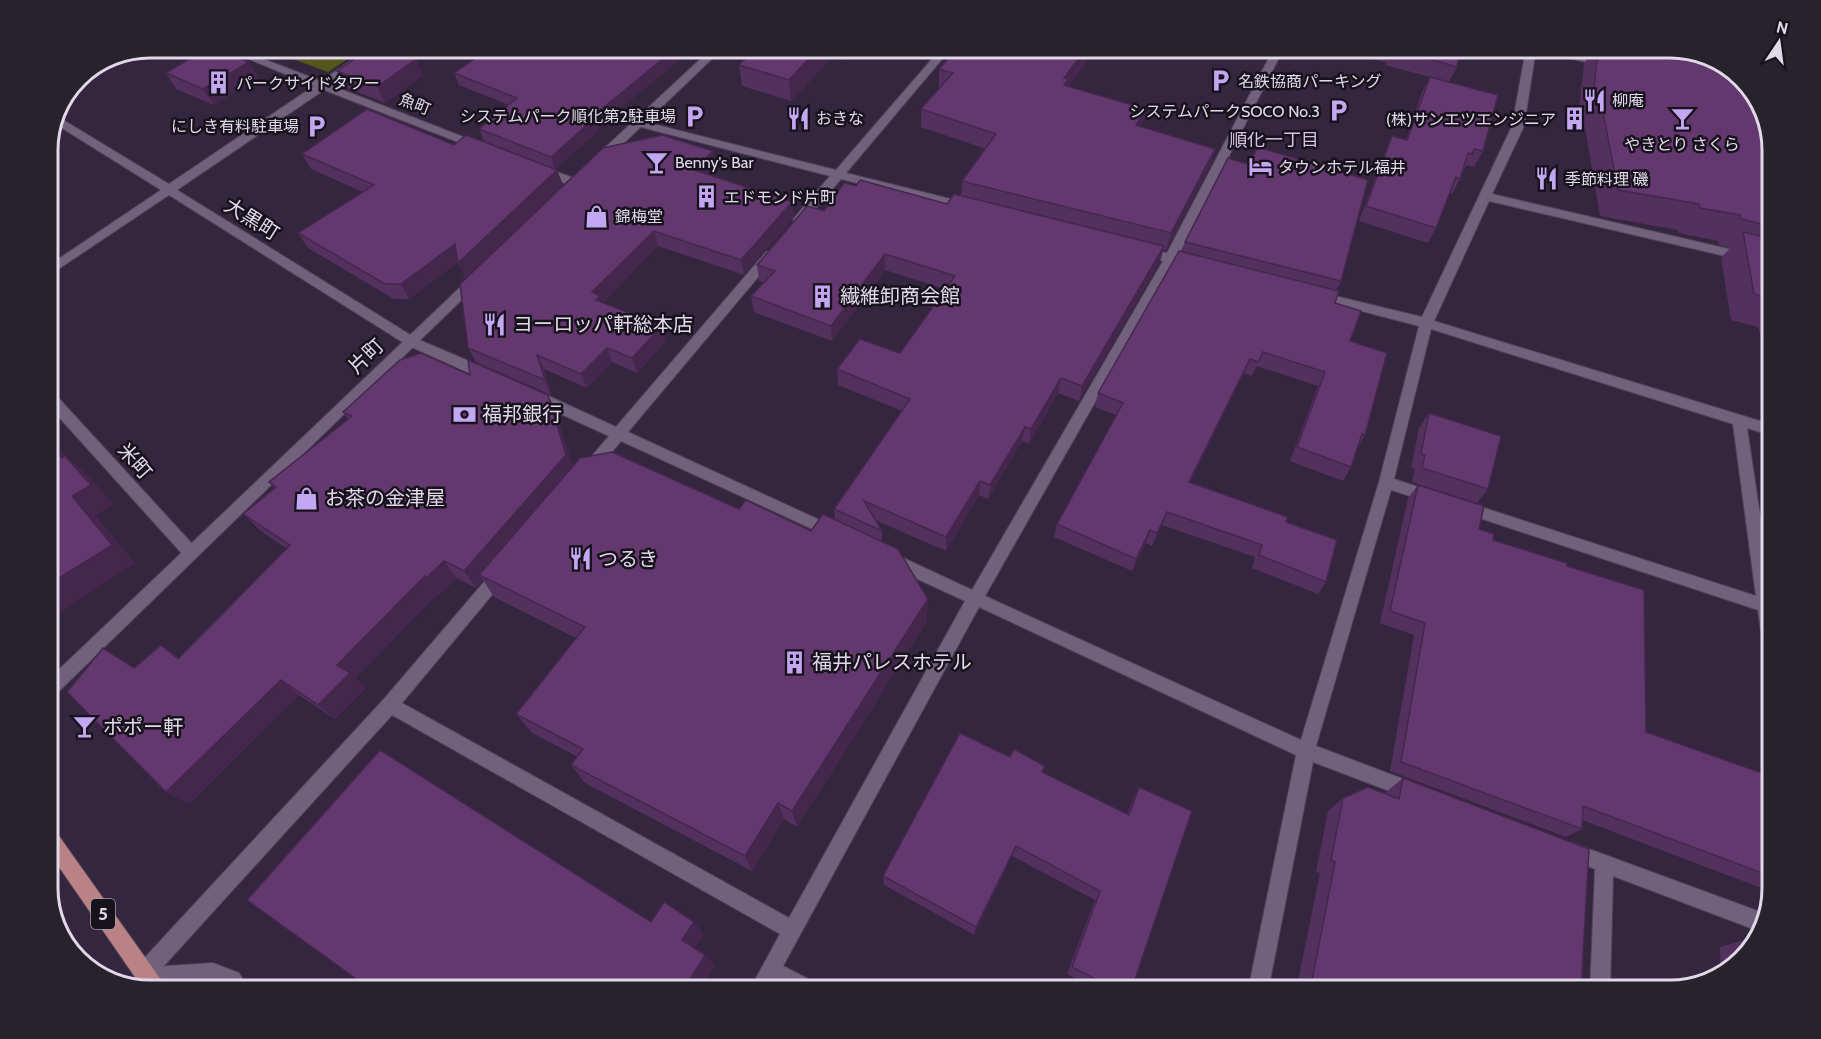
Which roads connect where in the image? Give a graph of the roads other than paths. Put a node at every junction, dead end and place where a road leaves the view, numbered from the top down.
1 (252, 58) edge
2 (363, 58) edge
3 (708, 58) edge
4 (938, 58) edge
5 (1274, 58) edge
6 (1532, 58) edge
7 (1578, 58) edge
8 (1617, 66) edge
9 (323, 86) junction
10 (637, 123) junction
11 (63, 124) edge
12 (487, 150) edge
13 (531, 166) edge
14 (837, 174) junction
15 (168, 191) junction
16 (1486, 196) junction
17 (975, 209) edge
18 (792, 228) edge
19 (777, 246) edge
20 (1125, 247) edge
21 (1171, 258) junction
22 (1761, 261) edge
23 (59, 265) edge
24 (489, 267) edge
25 (1206, 267) edge
26 (1310, 293) edge
27 (1426, 323) junction
28 (412, 342) junction
29 (499, 380) edge
30 (521, 390) edge
31 (59, 408) edge
32 (1739, 420) junction
33 (1762, 427) edge
34 (620, 433) junction
35 (581, 478) edge
36 (1386, 482) junction
37 (846, 538) edge
38 (191, 553) junction
39 (878, 554) edge
40 (513, 560) edge
41 (1762, 573) edge
42 (975, 599) junction
43 (1762, 604) edge
44 (59, 680) edge
45 (390, 705) junction
46 (1306, 751) junction
47 (1427, 797) edge
48 (1560, 848) edge
49 (59, 850) edge
50 (1604, 864) junction
51 (1757, 919) edge
52 (792, 930) junction
53 (770, 970) junction
54 (151, 980) edge
55 (232, 980) edge
56 (765, 980) edge
57 (790, 980) edge
58 (1260, 980) edge
59 (1600, 980) edge

1 - 9 street, 魚町
2 - 9 street
3 - 10 street
4 - 14 street
5 - 21 street
6 - 16 street
7 - 8 street
9 - 12 street, 魚町
9 - 15 street
10 - 13 street
10 - 14 street
11 - 15 street, 大黒町
14 - 17 street
14 - 18 street
15 - 23 street
15 - 28 street, 大黒町
16 - 22 street
16 - 27 street
19 - 34 street
20 - 21 street
21 - 25 street
21 - 42 street
24 - 28 street, 片町
26 - 27 street
27 - 32 street
27 - 36 street
28 - 29 street, 大黒町
28 - 38 street, 片町
30 - 34 street
31 - 38 street, 米町
32 - 33 street
32 - 41 street
34 - 35 street
34 - 37 street
36 - 43 street
36 - 46 street
38 - 44 street, 片町
39 - 42 street
40 - 45 street
42 - 46 street
42 - 52 street
45 - 52 street
45 - 54 street
46 - 47 street
46 - 58 street
48 - 50 street
49 - 54 main road, 5
50 - 51 street
50 - 59 street
52 - 53 street
53 - 56 street
53 - 57 street
54 - 55 street

